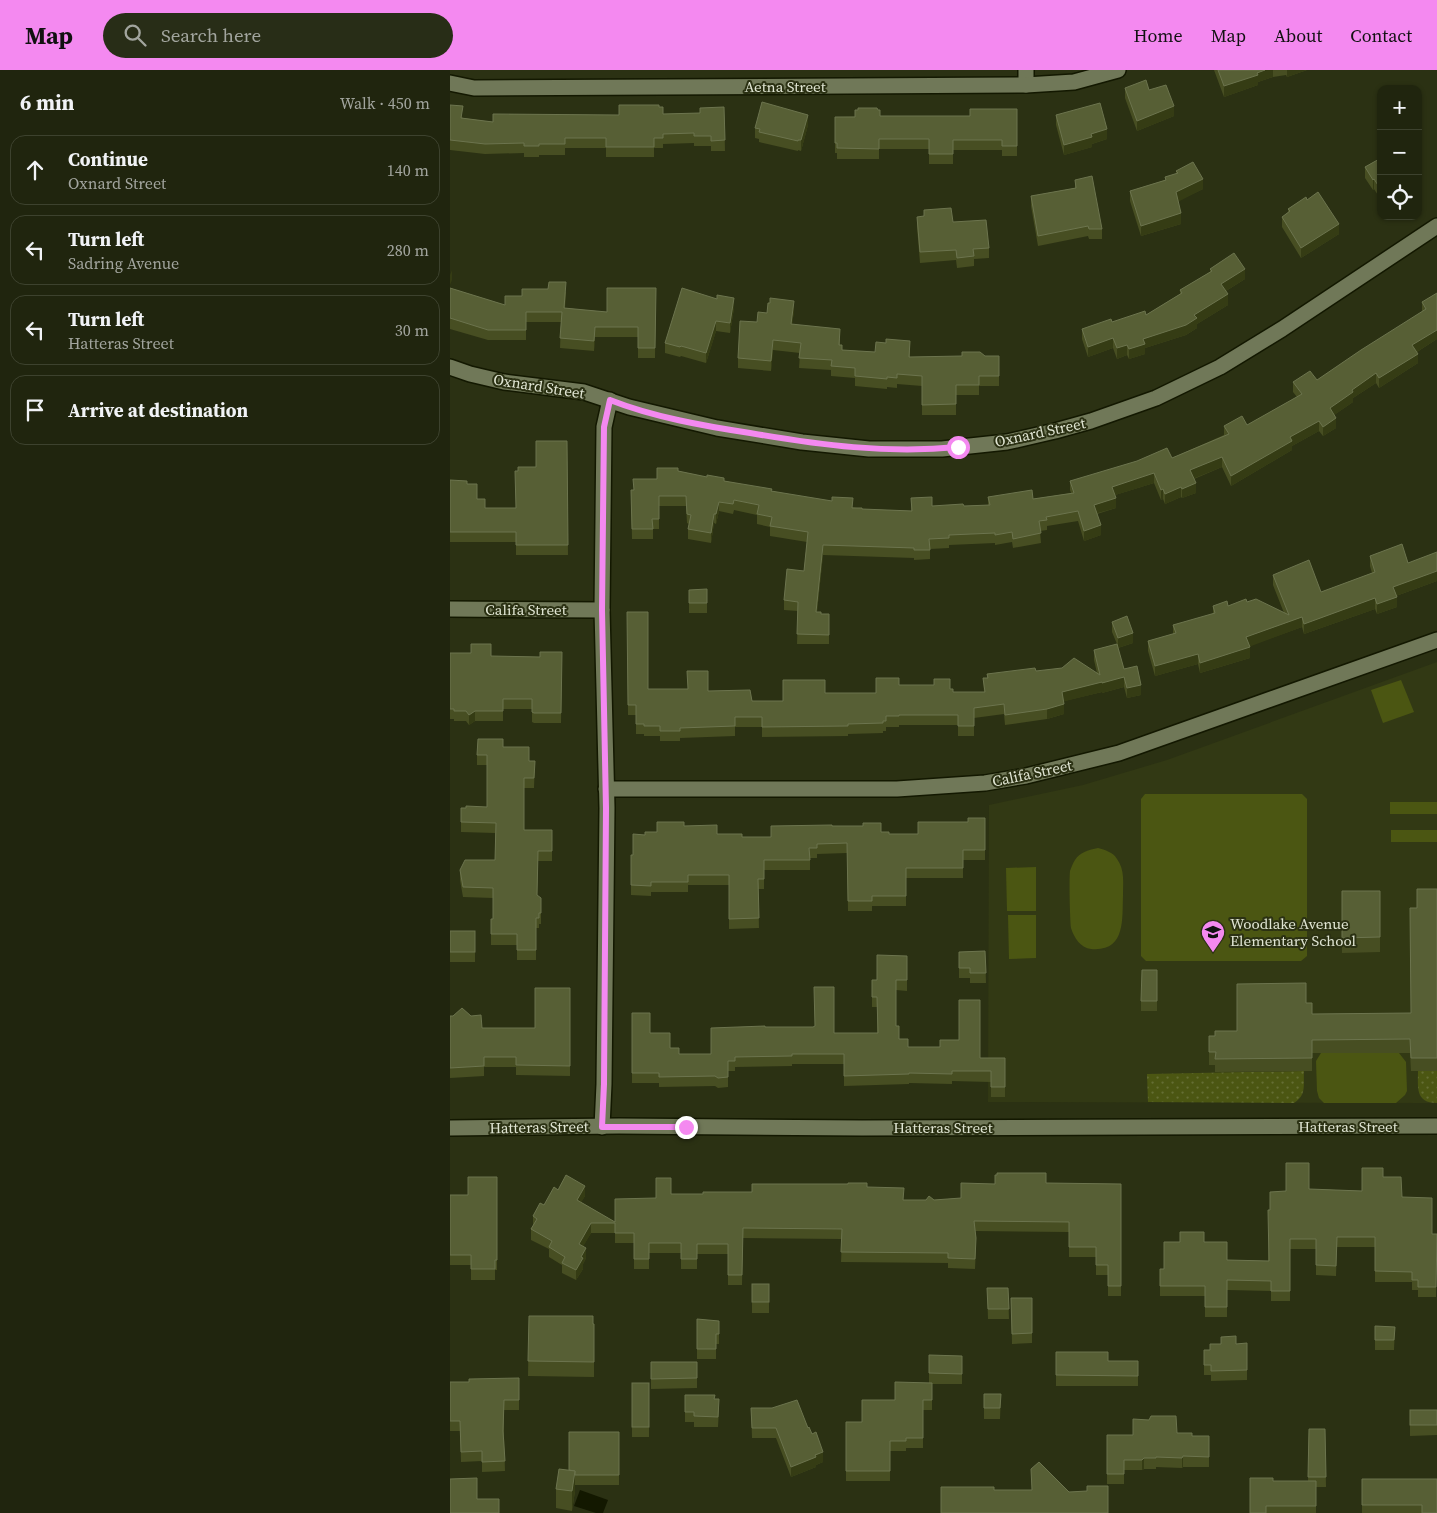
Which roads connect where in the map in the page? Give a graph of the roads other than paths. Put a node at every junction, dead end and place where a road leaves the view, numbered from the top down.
1 (1118, 70) edge
2 (1026, 78) edge
3 (450, 83) edge
4 (1437, 226) edge
5 (450, 367) edge
6 (610, 400) junction
7 (450, 609) edge
8 (602, 610) junction
9 (1437, 640) edge
10 (606, 789) junction
11 (1437, 1126) edge
12 (602, 1127) junction
13 (450, 1128) edge

1 - 2 street, Aetna Street
2 - 3 street, Aetna Street
4 - 6 street, Oxnard Street
5 - 6 street, Oxnard Street
6 - 8 street
7 - 8 street, Califa Street
8 - 10 street
9 - 10 street, Califa Street
10 - 12 street
11 - 12 street, Hatteras Street
12 - 13 street, Hatteras Street

